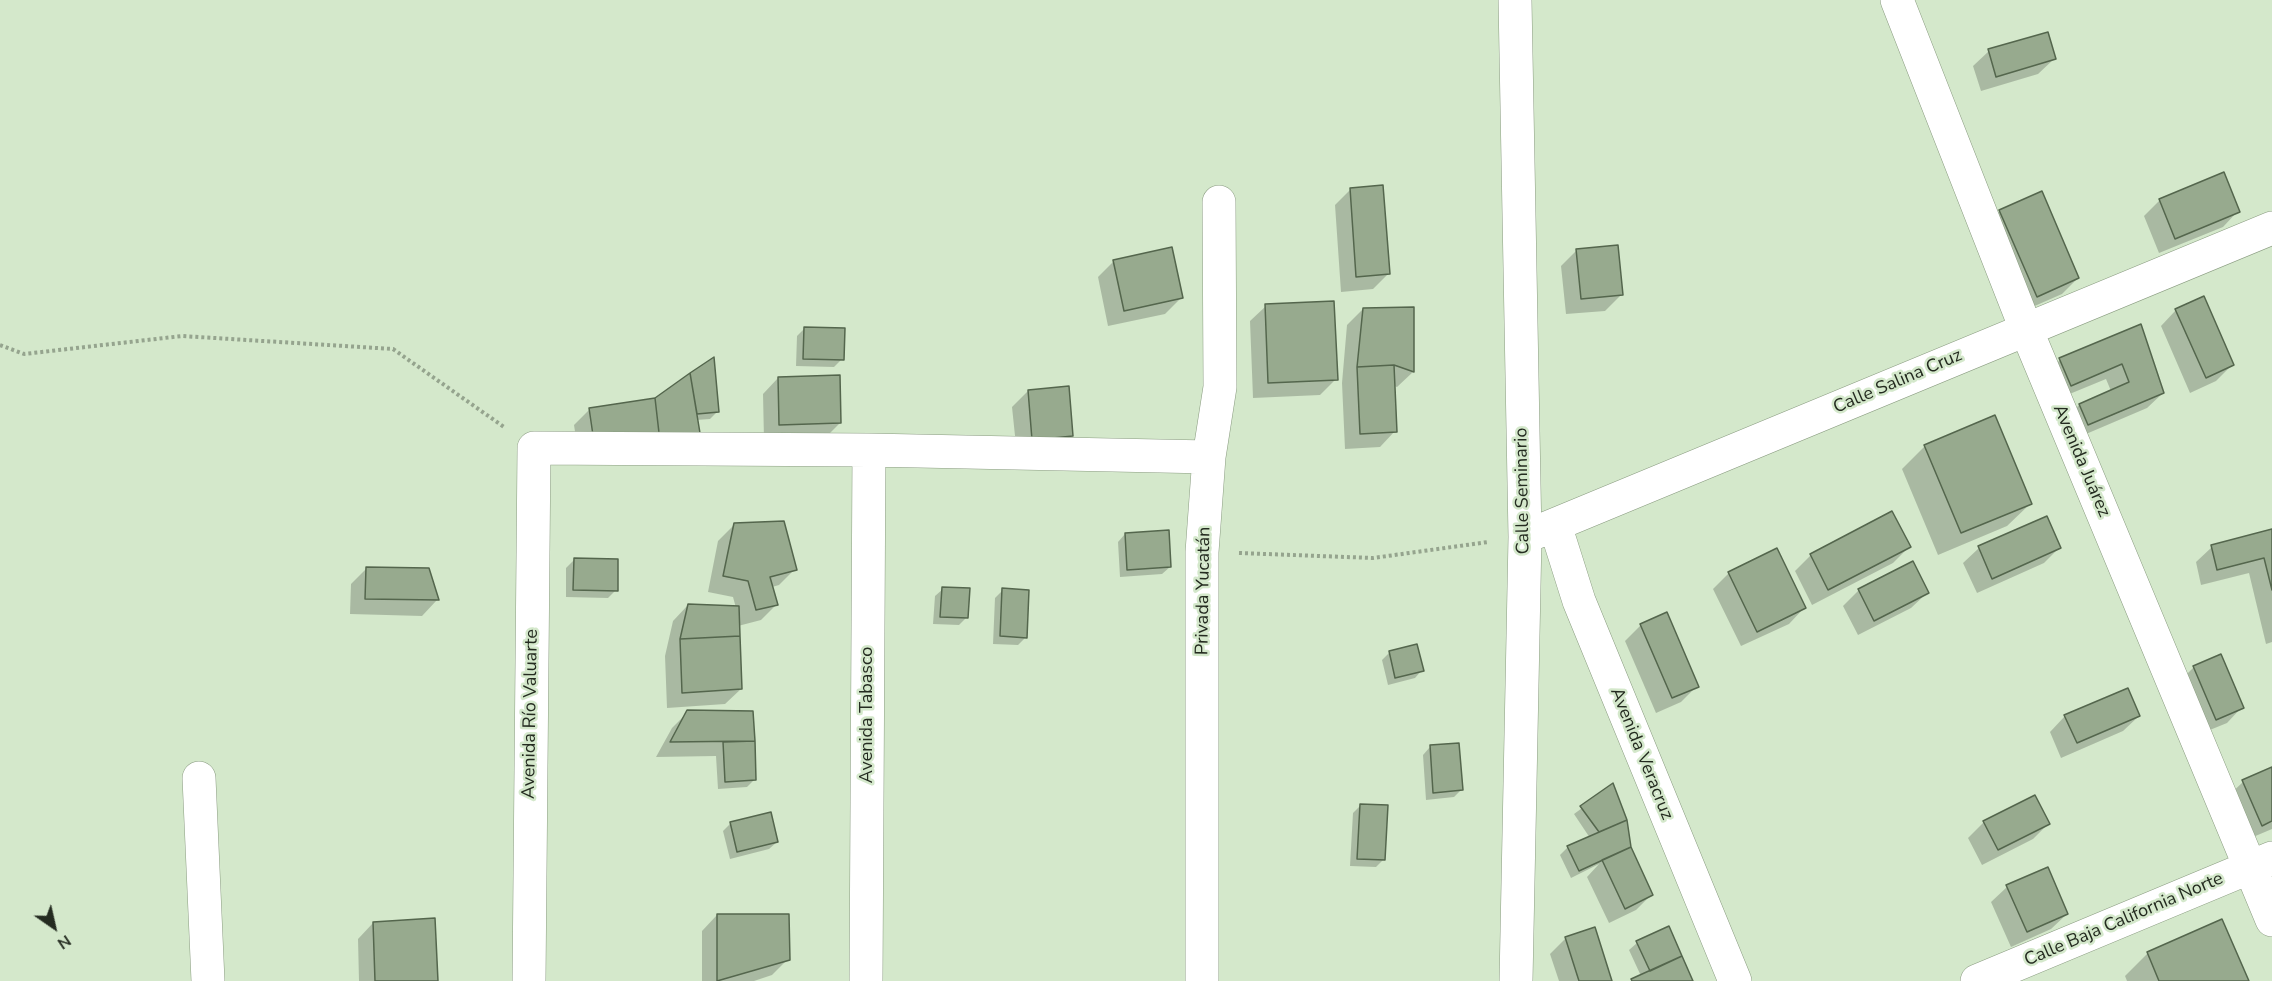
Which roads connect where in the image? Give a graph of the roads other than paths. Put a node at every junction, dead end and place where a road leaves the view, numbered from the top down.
1 (1515, 0) edge
2 (1897, 0) edge
3 (1219, 202) dead end
4 (2272, 228) edge
5 (2026, 329) junction
6 (869, 450) junction
7 (1209, 457) junction
8 (1555, 525) junction
9 (1525, 537) junction
10 (199, 778) dead end
11 (2261, 863) edge
12 (2272, 920) edge
13 (208, 981) edge
14 (529, 981) edge
15 (866, 981) edge
16 (1202, 981) edge
17 (1516, 981) edge
18 (1735, 981) edge
19 (1977, 981) edge

1 - 9 street, Calle Seminario
2 - 5 street, Avenida Juárez
3 - 7 street, Privada Yucatán
4 - 5 street, Calle Salina Cruz
5 - 8 street, Calle Salina Cruz
5 - 11 street, Avenida Juárez
6 - 7 street
6 - 14 street, Avenida Río Valuarte
6 - 15 street, Avenida Tabasco
7 - 16 street, Privada Yucatán
8 - 9 street, Calle Salina Cruz
8 - 18 street, Avenida Veracruz
9 - 17 street, Calle Seminario
10 - 13 street
11 - 12 street, Avenida Juárez
11 - 19 street, Calle Baja California Norte

